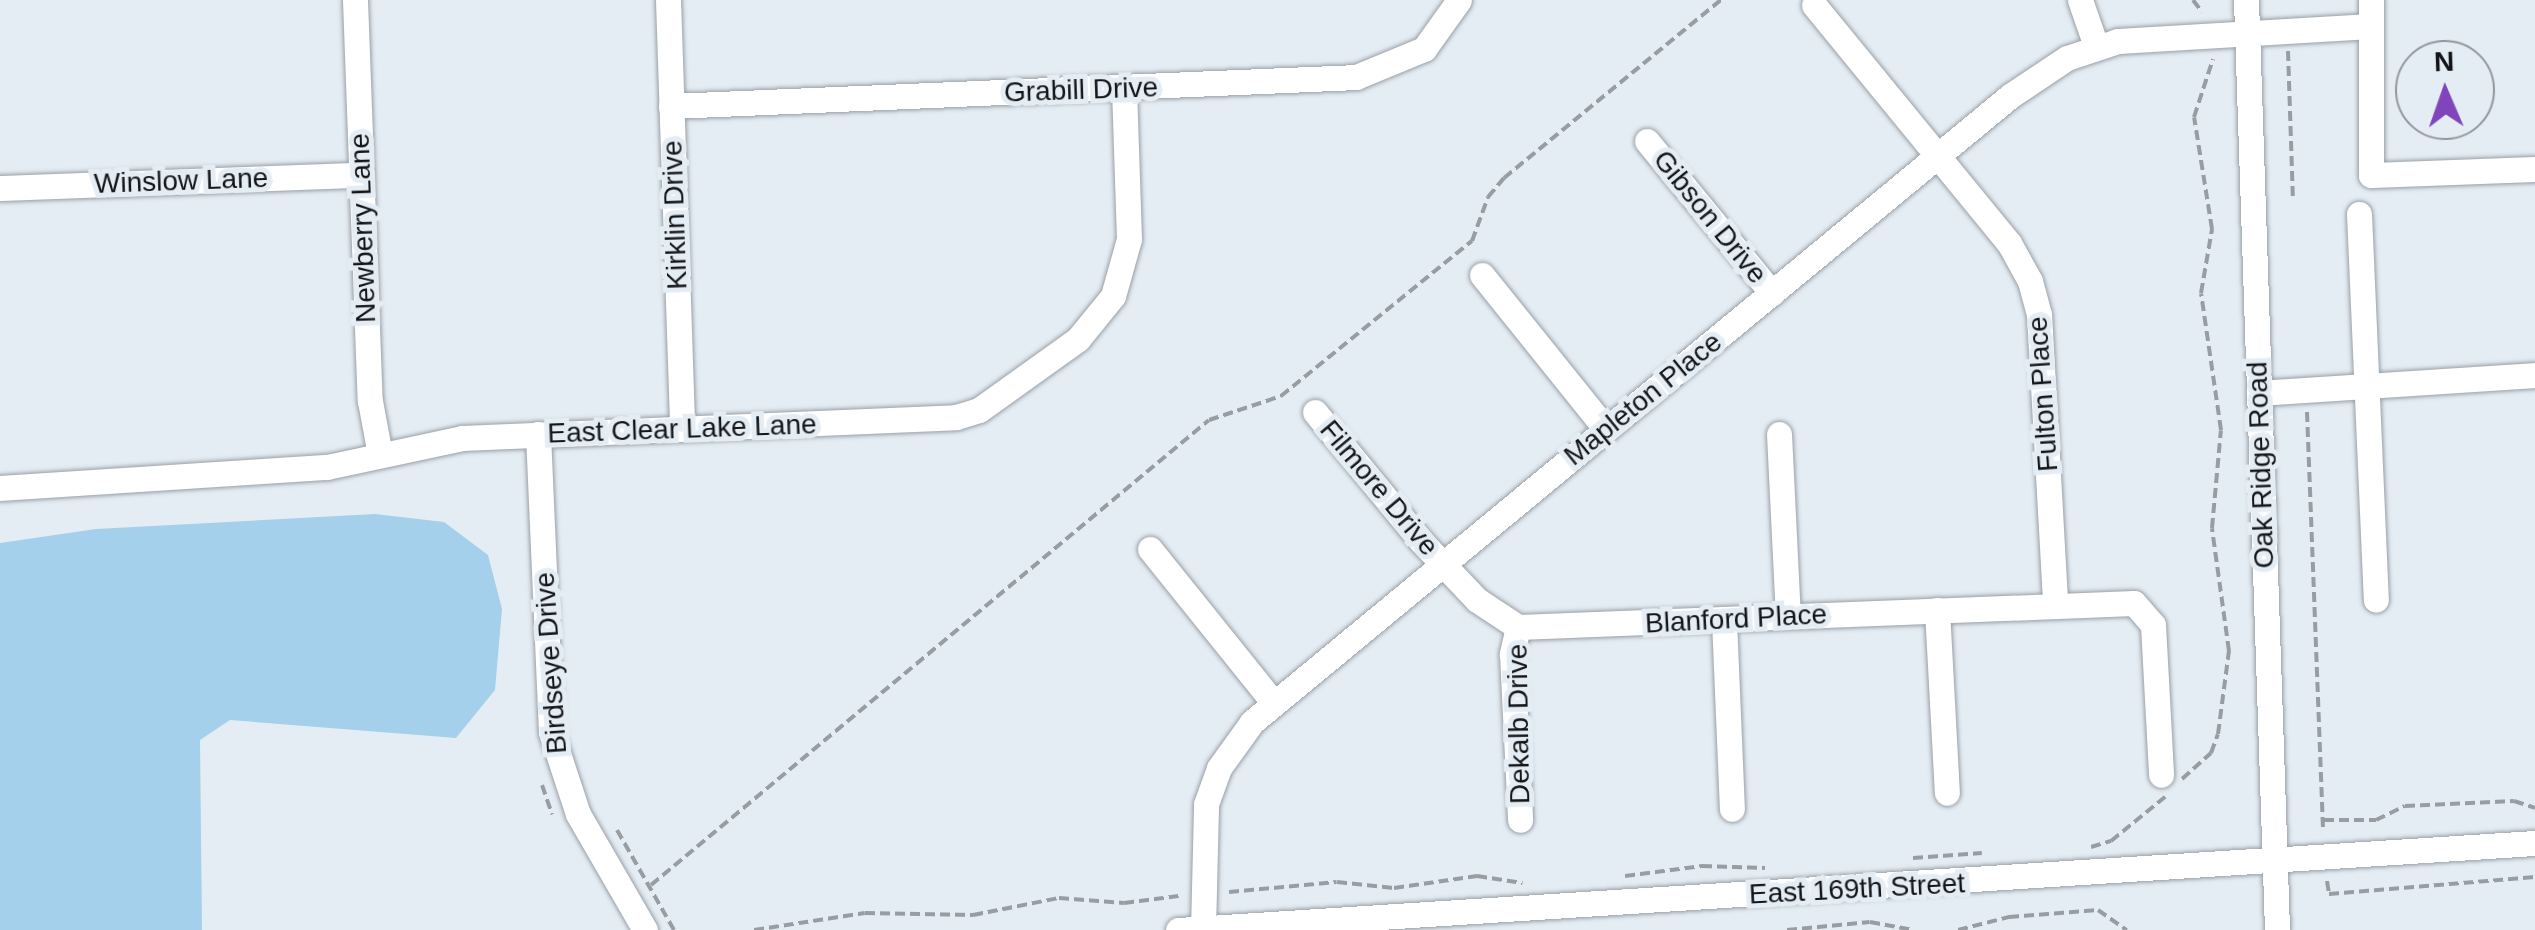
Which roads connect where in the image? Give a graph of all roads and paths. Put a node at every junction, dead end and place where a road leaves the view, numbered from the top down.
1 (355, 0) edge
2 (668, 0) edge
3 (1459, 0) edge
4 (1721, 0) edge
5 (2080, 0) edge
6 (2246, 0) edge
7 (2371, 0) edge
8 (1814, 6) dead end
9 (2372, 26) junction
10 (2287, 32) junction
11 (2248, 35) junction
12 (2096, 46) junction
13 (1124, 88) junction
14 (671, 106) junction
15 (1647, 141) dead end
16 (1939, 157) junction
17 (2535, 169) edge
18 (362, 175) junction
19 (0, 188) edge
20 (2293, 201) dead end
21 (2360, 214) dead end
22 (1482, 276) dead end
23 (1772, 294) junction
24 (2535, 375) edge
25 (2364, 389) junction
26 (2259, 393) junction
27 (2307, 411) dead end
28 (1315, 412) dead end
29 (682, 429) junction
30 (1606, 429) junction
31 (538, 434) junction
32 (1779, 434) dead end
33 (380, 454) junction
34 (0, 488) edge
35 (1150, 549) dead end
36 (1442, 563) junction
37 (2376, 600) dead end
38 (2055, 603) junction
39 (1938, 610) junction
40 (1788, 616) junction
41 (1724, 620) junction
42 (1518, 628) junction
43 (1272, 701) junction
44 (2161, 775) dead end
45 (1947, 793) dead end
46 (2535, 808) edge
47 (1732, 809) dead end
48 (1520, 820) dead end
49 (2324, 820) junction
50 (612, 824) dead end
51 (2535, 843) edge
52 (2323, 860) junction
53 (2274, 864) junction
54 (2535, 877) edge
55 (651, 885) junction
56 (646, 930) edge
57 (674, 930) edge
58 (1195, 930) edge
59 (1787, 930) edge
60 (1913, 930) edge
61 (1958, 930) edge
62 (2128, 930) edge
63 (2277, 930) edge

1 - 18 street, Newberry Lane
2 - 14 street, Kirklin Drive
3 - 13 street, Grabill Drive
4 - 55 path
5 - 12 street
6 - 11 street, Oak Ridge Road
7 - 9 street
8 - 16 street, Fulton Place
9 - 10 street, Mapleton Place
9 - 17 street
10 - 11 street, Mapleton Place
10 - 20 path
11 - 12 street, Mapleton Place
11 - 26 street, Oak Ridge Road
12 - 16 street, Mapleton Place
13 - 14 street, Grabill Drive
13 - 29 street, East Clear Lake Lane
14 - 29 street, Kirklin Drive
15 - 23 street, Gibson Drive
16 - 23 street, Mapleton Place
16 - 38 street, Fulton Place
18 - 19 street, Winslow Lane
18 - 33 street, Newberry Lane
21 - 25 street
22 - 30 street
23 - 30 street, Mapleton Place
24 - 25 street
25 - 26 street
25 - 37 street
26 - 53 street, Oak Ridge Road
27 - 49 path
28 - 36 street, Filmore Drive
29 - 31 street, East Clear Lake Lane
30 - 36 street, Mapleton Place
31 - 33 street, East Clear Lake Lane
31 - 56 street, Birdseye Drive
32 - 40 street
33 - 34 street, East Clear Lake Lane
35 - 43 street
36 - 42 street
36 - 43 street, Mapleton Place
38 - 39 street, Blanford Place
38 - 44 street, Blanford Place
39 - 40 street, Blanford Place
39 - 45 street
40 - 41 street, Blanford Place
41 - 42 street, Blanford Place
41 - 47 street
42 - 48 street, Dekalb Drive
43 - 58 street, Mapleton Place
46 - 49 path
49 - 52 path
50 - 55 path
51 - 52 street, East 169th Street
52 - 53 street, East 169th Street
52 - 54 path
53 - 58 street, East 169th Street
53 - 63 street, Oak Ridge Road
55 - 57 path
59 - 60 path
61 - 62 path

